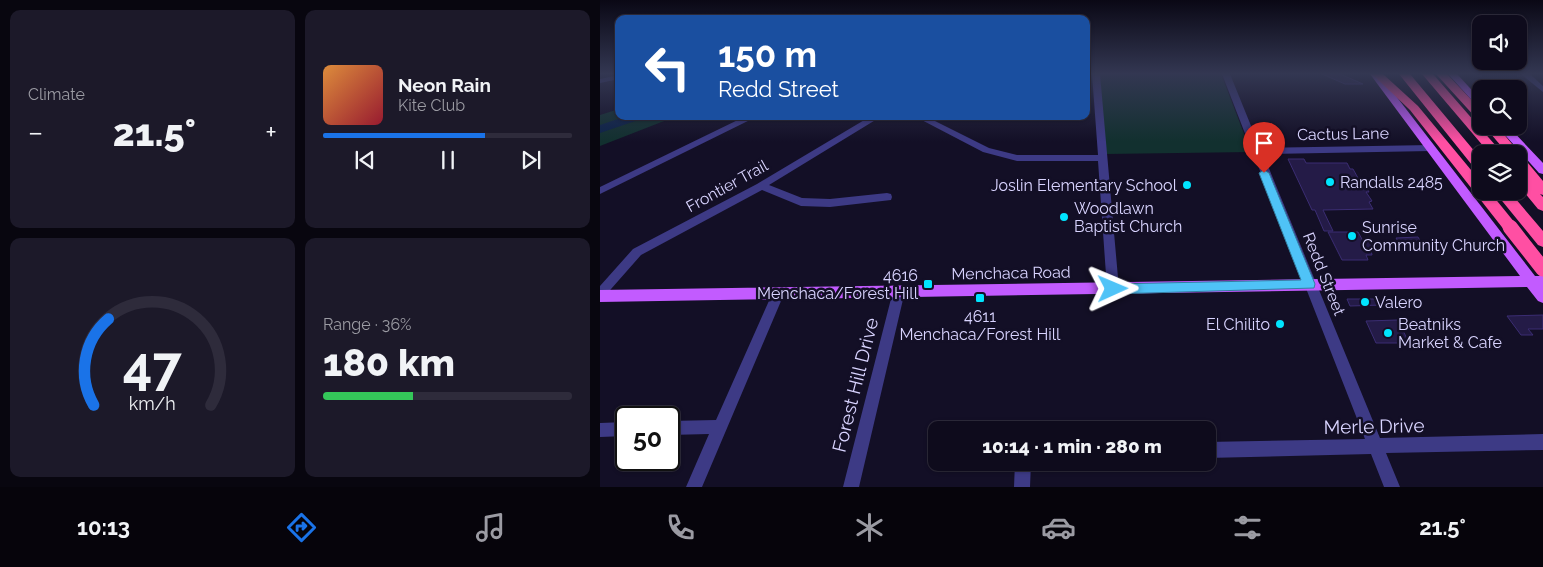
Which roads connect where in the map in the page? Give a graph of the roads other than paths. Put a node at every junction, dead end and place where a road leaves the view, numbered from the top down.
1 (1098, 97) edge
2 (1235, 97) edge
3 (1393, 97) edge
4 (1401, 97) edge
5 (1423, 97) edge
6 (1447, 97) edge
7 (1462, 97) edge
8 (1472, 107) edge
9 (746, 120) edge
10 (871, 120) edge
11 (926, 120) edge
12 (1498, 135) edge
13 (1510, 135) edge
14 (1489, 145) edge
15 (1507, 145) edge
16 (1431, 148) junction
17 (1255, 151) junction
18 (1472, 156) edge
19 (1103, 158) junction
20 (1527, 169) edge
21 (1543, 170) edge
22 (761, 186) junction
23 (1527, 187) edge
24 (1543, 190) edge
25 (600, 191) edge
26 (887, 197) dead end
27 (1509, 200) edge
28 (1543, 206) edge
29 (1491, 228) junction
30 (1543, 241) edge
31 (1543, 258) edge
32 (1543, 269) edge
33 (1537, 281) edge
34 (1309, 284) junction
35 (1113, 289) junction
36 (899, 292) junction
37 (778, 294) junction
38 (600, 295) edge
39 (1543, 297) edge
40 (720, 427) junction
41 (680, 428) edge
42 (615, 429) edge
43 (600, 430) edge
44 (1543, 442) edge
45 (1376, 446) junction
46 (1216, 450) edge
47 (1023, 471) edge
48 (694, 487) edge
49 (851, 487) edge
50 (1022, 487) edge
51 (1392, 487) edge

1 - 19 street
2 - 17 street, Redd Street
3 - 16 main road
4 - 32 highway, bridge
5 - 18 highway
6 - 14 highway
7 - 8 highway
9 - 25 street
10 - 22 street, Frontier Trail
11 - 19 street
12 - 15 highway
13 - 21 main road
16 - 17 street, Cactus Lane
16 - 29 main road
17 - 34 street, Redd Street
19 - 35 street
20 - 24 highway
22 - 26 street
22 - 38 street, Frontier Trail
23 - 28 highway
27 - 30 highway
29 - 31 main road
29 - 33 main road
33 - 34 main road, Menchaca Road
33 - 39 main road
34 - 35 main road, Menchaca Road
34 - 45 street, Redd Street
35 - 36 main road, Menchaca Road
36 - 37 main road, Menchaca Road
36 - 49 street, Forest Hill Drive
37 - 38 main road, Menchaca Road
37 - 40 street
40 - 41 street
40 - 48 street
42 - 43 street
44 - 45 street, Merle Drive
45 - 46 street, Merle Drive
45 - 51 street, Redd Street
47 - 50 street

